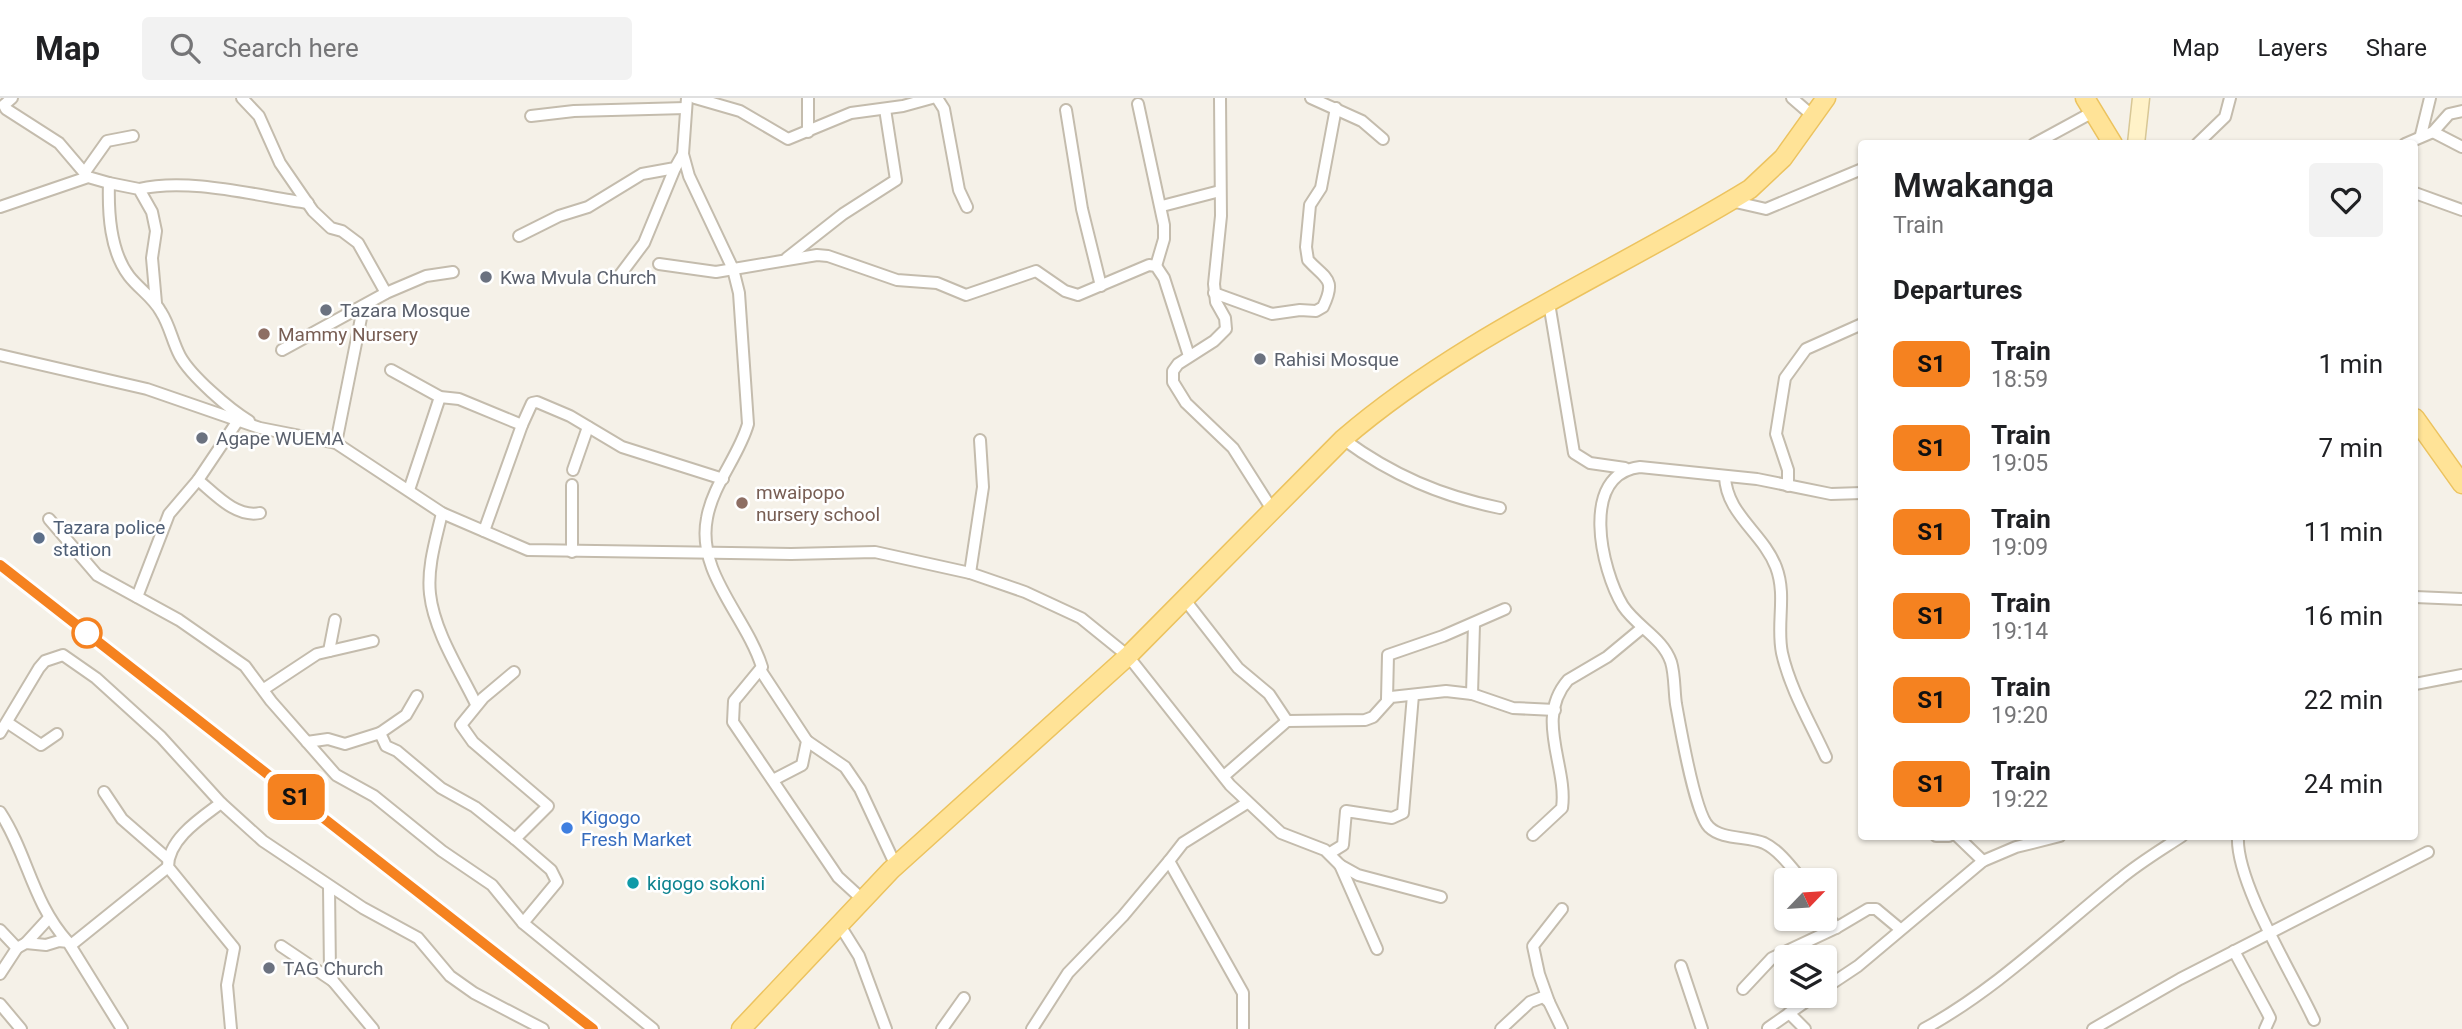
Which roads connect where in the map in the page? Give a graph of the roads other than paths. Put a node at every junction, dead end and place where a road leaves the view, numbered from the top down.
1 (242, 98) edge
2 (695, 98) edge
3 (808, 98) edge
4 (934, 98) edge
5 (1220, 98) edge
6 (1308, 98) edge
7 (1792, 98) edge
8 (1826, 98) edge
9 (2141, 98) edge
10 (2231, 98) edge
11 (2430, 98) edge
12 (710, 100) edge
13 (6, 102) edge
14 (686, 103) edge
15 (1138, 104) dead end
16 (2089, 105) edge
17 (1336, 108) junction
18 (885, 109) junction
19 (1066, 110) dead end
20 (2462, 111) edge
21 (531, 116) dead end
22 (1814, 117) junction
23 (808, 132) junction
24 (2433, 132) junction
25 (2421, 135) junction
26 (133, 136) dead end
27 (1383, 139) dead end
28 (2041, 140) edge
29 (2111, 140) edge
30 (2136, 140) edge
31 (2201, 140) edge
32 (2412, 140) edge
33 (2462, 147) edge
34 (683, 154) junction
35 (675, 168) junction
36 (1858, 171) edge
37 (86, 174) junction
38 (109, 183) junction
39 (139, 189) junction
40 (1220, 191) junction
41 (2418, 194) edge
42 (1731, 201) junction
43 (308, 203) junction
44 (1161, 206) junction
45 (0, 207) edge
46 (967, 207) dead end
47 (2462, 210) edge
48 (519, 236) dead end
49 (782, 262) junction
50 (659, 264) dead end
51 (1156, 266) junction
52 (733, 269) junction
53 (453, 272) dead end
54 (620, 275) dead end
55 (1101, 286) junction
56 (386, 293) junction
57 (1214, 293) junction
58 (156, 303) junction
59 (1549, 303) junction
60 (363, 308) junction
61 (1858, 326) edge
62 (282, 350) dead end
63 (0, 355) edge
64 (1189, 356) junction
65 (391, 370) dead end
66 (440, 397) junction
67 (237, 422) junction
68 (2418, 422) edge
69 (522, 425) junction
70 (588, 427) junction
71 (260, 428) junction
72 (1343, 439) junction
73 (981, 440) dead end
74 (336, 443) junction
75 (1625, 468) junction
76 (573, 470) dead end
77 (1725, 475) junction
78 (723, 479) junction
79 (198, 480) junction
80 (2462, 484) edge
81 (572, 485) dead end
82 (1788, 486) junction
83 (409, 490) junction
84 (1858, 493) edge
85 (1500, 508) dead end
86 (1273, 511) junction
87 (260, 513) dead end
88 (442, 513) junction
89 (49, 519) dead end
90 (484, 531) junction
91 (572, 552) junction
92 (705, 553) junction
93 (970, 573) junction
94 (137, 597) junction
95 (2418, 597) edge
96 (2462, 598) edge
97 (1185, 600) junction
98 (1505, 609) dead end
99 (335, 620) dead end
100 (1474, 624) junction
101 (1642, 628) junction
102 (373, 641) dead end
103 (329, 651) junction
104 (1128, 656) junction
105 (761, 671) junction
106 (514, 672) dead end
107 (2462, 675) edge
108 (2418, 683) edge
109 (264, 689) junction
110 (1472, 694) junction
111 (1413, 695) junction
112 (417, 696) dead end
113 (1387, 699) junction
114 (476, 704) junction
115 (1555, 710) junction
116 (1287, 721) junction
117 (8, 723) junction
118 (0, 733) edge
119 (380, 733) junction
120 (57, 734) dead end
121 (807, 741) junction
122 (307, 742) junction
123 (1826, 757) dead end
124 (1224, 776) junction
125 (774, 780) junction
126 (104, 792) dead end
127 (221, 803) junction
128 (1247, 803) junction
129 (0, 812) edge
130 (1533, 835) dead end
131 (515, 839) junction
132 (1961, 840) edge
133 (2044, 840) edge
134 (2176, 840) edge
135 (2238, 840) edge
136 (2428, 852) dead end
137 (1329, 853) junction
138 (1169, 861) junction
139 (1983, 861) junction
140 (168, 863) junction
141 (1340, 865) junction
142 (896, 866) junction
143 (1790, 868) edge
144 (329, 887) junction
145 (1441, 897) dead end
146 (862, 899) junction
147 (1562, 909) dead end
148 (48, 919) junction
149 (523, 923) junction
150 (839, 924) junction
151 (1838, 927) edge
152 (1900, 929) junction
153 (0, 930) edge
154 (1830, 931) edge
155 (2271, 933) junction
156 (70, 943) junction
157 (21, 945) junction
158 (281, 946) dead end
159 (1377, 949) dead end
160 (2234, 951) junction
161 (1681, 966) dead end
162 (0, 974) edge
163 (1837, 980) edge
164 (333, 981) junction
165 (1743, 989) dead end
166 (964, 998) dead end
167 (1549, 1002) junction
168 (0, 1003) edge
169 (1796, 1008) edge
170 (1789, 1013) junction
171 (2314, 1020) dead end
172 (1768, 1028) edge
173 (21, 1029) edge
174 (122, 1029) edge
175 (231, 1029) edge
176 (373, 1029) edge
177 (543, 1029) edge
178 (653, 1029) edge
179 (741, 1029) edge
180 (886, 1029) edge
181 (942, 1029) edge
182 (1032, 1029) edge
183 (1243, 1029) edge
184 (1501, 1029) edge
185 (1562, 1029) edge
186 (1702, 1029) edge
187 (1805, 1029) edge
188 (1924, 1029) edge
189 (2093, 1029) edge
190 (2265, 1029) edge

1 - 43 street
2 - 12 street
3 - 23 street
4 - 18 street
4 - 46 street
5 - 40 street
6 - 17 street
7 - 22 street
8 - 22 main road
9 - 30 street
10 - 31 street
11 - 25 street
12 - 23 street
13 - 37 street
14 - 21 street
14 - 34 street
15 - 44 street
16 - 28 street
16 - 29 main road
17 - 27 street
17 - 57 street
18 - 23 street
18 - 49 street
19 - 55 street
20 - 24 street
22 - 42 main road
24 - 25 street
24 - 33 street
25 - 32 street
26 - 37 street
34 - 35 street
34 - 52 street
35 - 48 street
35 - 54 street
36 - 42 street
37 - 38 street
37 - 45 street
38 - 39 street
38 - 58 street
39 - 43 street
39 - 58 street
40 - 44 street
40 - 57 street
41 - 47 street
42 - 59 main road
43 - 56 street
44 - 51 street
49 - 52 street
49 - 55 street
50 - 52 street
51 - 55 street
51 - 64 street
52 - 78 street
53 - 56 street
56 - 60 street
57 - 64 street
58 - 71 street
59 - 72 main road
59 - 75 street
60 - 62 street
60 - 74 street
61 - 82 street
63 - 67 street
64 - 86 street
65 - 66 street
66 - 69 street
66 - 83 street
67 - 71 street
67 - 79 street
68 - 80 main road
69 - 70 street
69 - 90 street
70 - 76 street
70 - 78 street
71 - 74 street
72 - 85 street
72 - 86 main road
73 - 93 street
74 - 83 street
75 - 77 street
75 - 101 street
77 - 82 street
77 - 123 street
78 - 92 street
79 - 87 street
79 - 94 street
81 - 91 street
82 - 84 street
83 - 88 street
86 - 97 main road
88 - 90 street
88 - 114 street
89 - 94 street
90 - 91 street
91 - 92 street
92 - 93 street
92 - 105 street
93 - 104 street
94 - 109 street
95 - 96 street
97 - 104 main road
97 - 116 street
98 - 100 street
99 - 103 street
100 - 110 street
100 - 113 street
101 - 115 street
101 - 143 street
102 - 103 street
103 - 109 street
104 - 124 street
104 - 142 main road
105 - 121 street
105 - 125 street
106 - 114 street
107 - 108 street
109 - 122 street
110 - 111 street
110 - 115 street
111 - 113 street
111 - 137 street
112 - 119 street
113 - 116 street
114 - 131 street
115 - 130 street
116 - 124 street
117 - 118 street
117 - 120 street
117 - 127 street
119 - 122 street
119 - 131 street
121 - 125 street
121 - 142 street
122 - 149 street
124 - 128 street
125 - 146 street
126 - 140 street
127 - 140 street
127 - 144 street
128 - 137 street
128 - 138 street
129 - 148 street
131 - 149 street
132 - 139 street
133 - 139 street
134 - 188 street
135 - 155 street
136 - 155 street
137 - 141 street
138 - 182 street
138 - 183 street
139 - 152 street
140 - 156 street
140 - 175 street
141 - 145 street
141 - 159 street
142 - 146 main road
144 - 164 street
144 - 177 street
146 - 150 main road
147 - 167 street
148 - 156 street
148 - 157 street
149 - 178 street
150 - 179 main road
150 - 180 street
151 - 152 street
152 - 163 street
153 - 157 street
154 - 165 street
155 - 160 street
155 - 171 street
156 - 157 street
156 - 174 street
157 - 162 street
158 - 164 street
160 - 189 street
160 - 190 street
161 - 186 street
164 - 176 street
166 - 181 street
167 - 184 street
167 - 185 street
168 - 173 street
169 - 170 street
170 - 172 street
170 - 187 street

